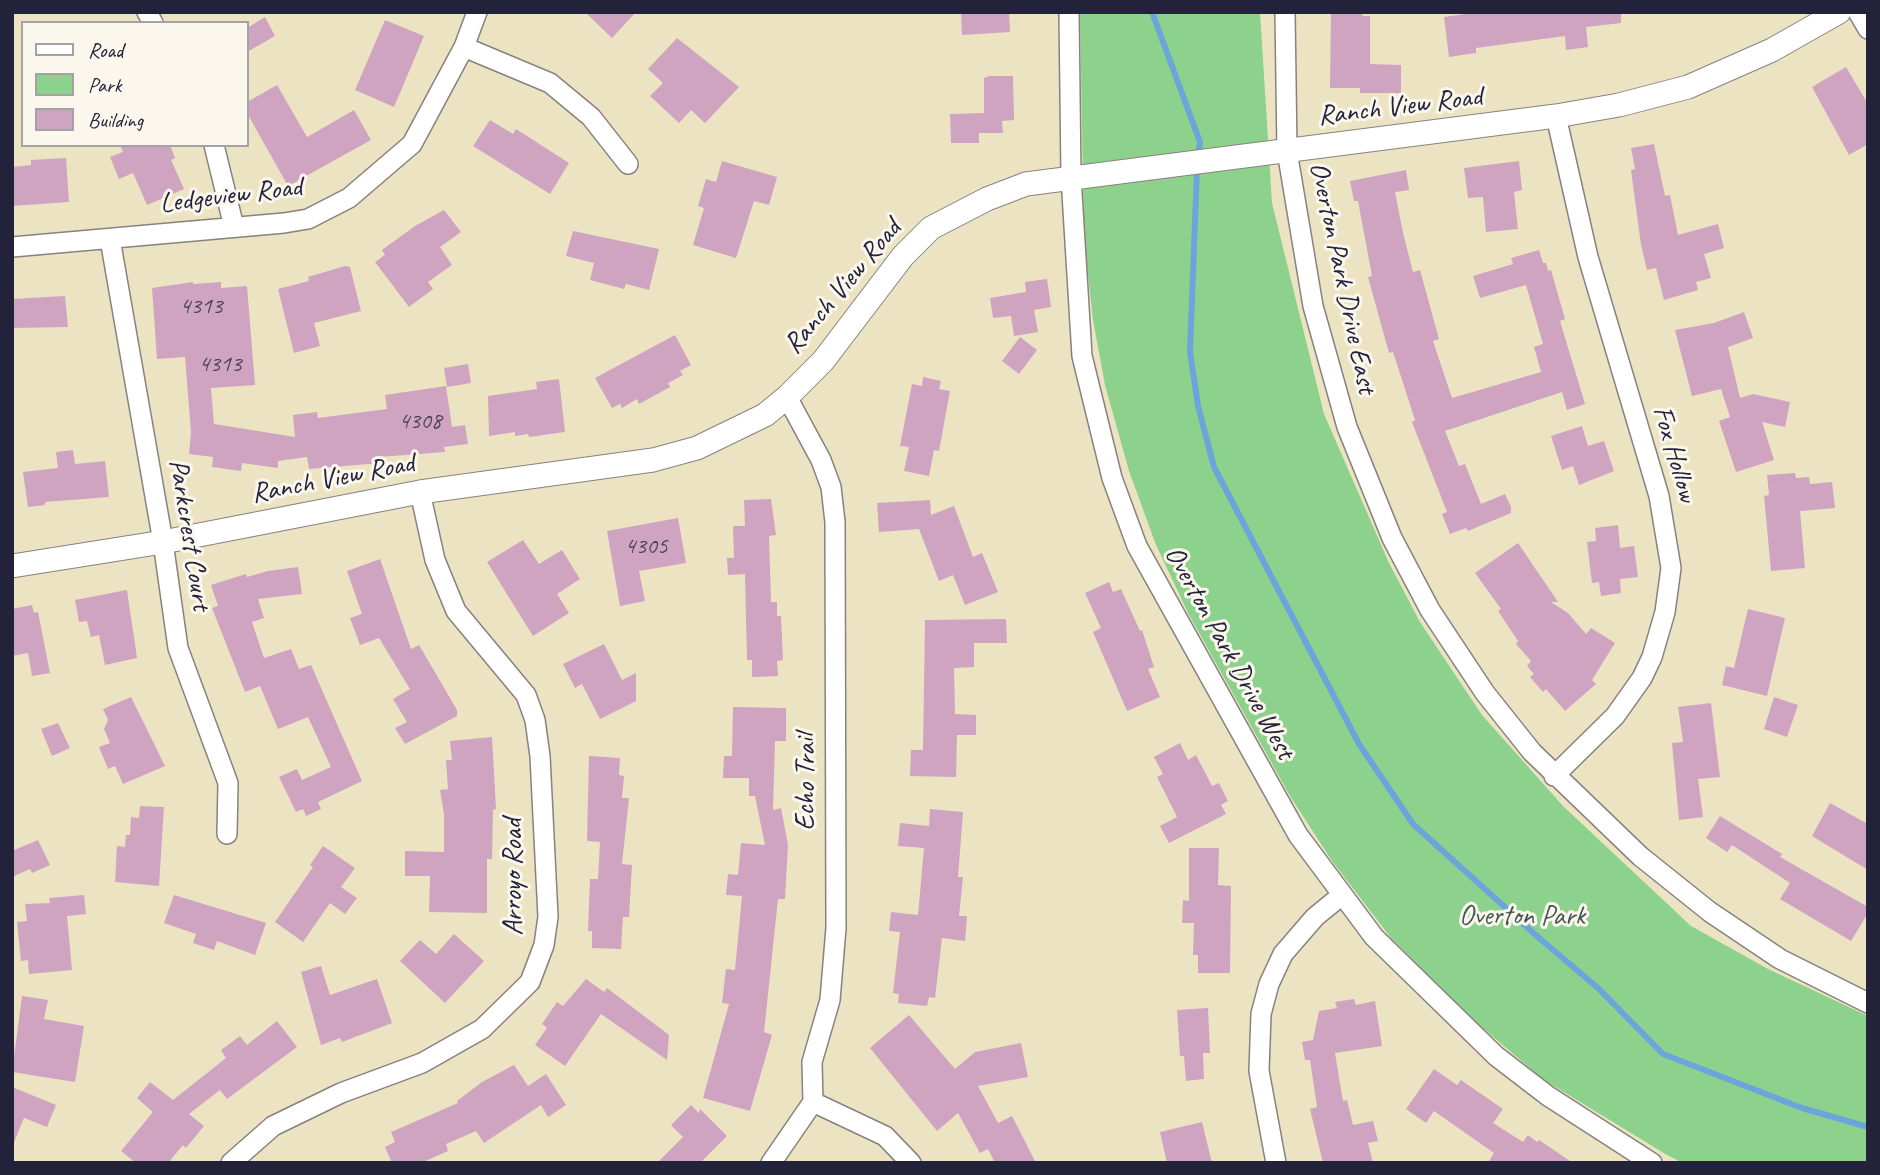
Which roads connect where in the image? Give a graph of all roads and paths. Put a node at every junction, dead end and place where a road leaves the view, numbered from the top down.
1 (477, 12) edge
2 (1069, 12) edge
3 (1285, 12) edge
4 (1839, 12) edge
5 (1858, 12) edge
6 (1868, 29) edge
7 (464, 47) junction
8 (1556, 116) junction
9 (214, 147) edge
10 (1287, 151) junction
11 (628, 164) dead end
12 (1071, 177) junction
13 (234, 227) junction
14 (110, 239) junction
15 (12, 247) edge
16 (787, 397) junction
17 (420, 492) junction
18 (163, 542) junction
19 (12, 566) edge
20 (1554, 776) junction
21 (228, 834) dead end
22 (1342, 895) junction
23 (1868, 1003) edge
24 (813, 1102) junction
25 (231, 1163) edge
26 (771, 1163) edge
27 (911, 1163) edge
28 (1276, 1163) edge
29 (1652, 1163) edge

1 - 7 street, Ledgeview Road
2 - 12 street, Overton Park Drive West
3 - 10 street, Overton Park Drive East
4 - 8 street, Ranch View Road
5 - 6 street
7 - 11 street
7 - 13 street, Ledgeview Road
8 - 10 street, Ranch View Road
8 - 20 street, Fox Hollow
9 - 13 street
10 - 12 street, Ranch View Road
10 - 20 street, Overton Park Drive East
12 - 16 street, Ranch View Road
12 - 22 street, Overton Park Drive West
13 - 14 street, Ledgeview Road
14 - 15 street, Ledgeview Road
14 - 18 street, Parkcrest Court
16 - 17 street, Ranch View Road
16 - 24 street, Echo Trail
17 - 18 street, Ranch View Road
17 - 25 street, Arroyo Road
18 - 19 street, Ranch View Road
18 - 21 street, Parkcrest Court
20 - 23 street, Overton Park Drive East
22 - 28 street
22 - 29 street, Overton Park Drive West
24 - 26 street
24 - 27 street

